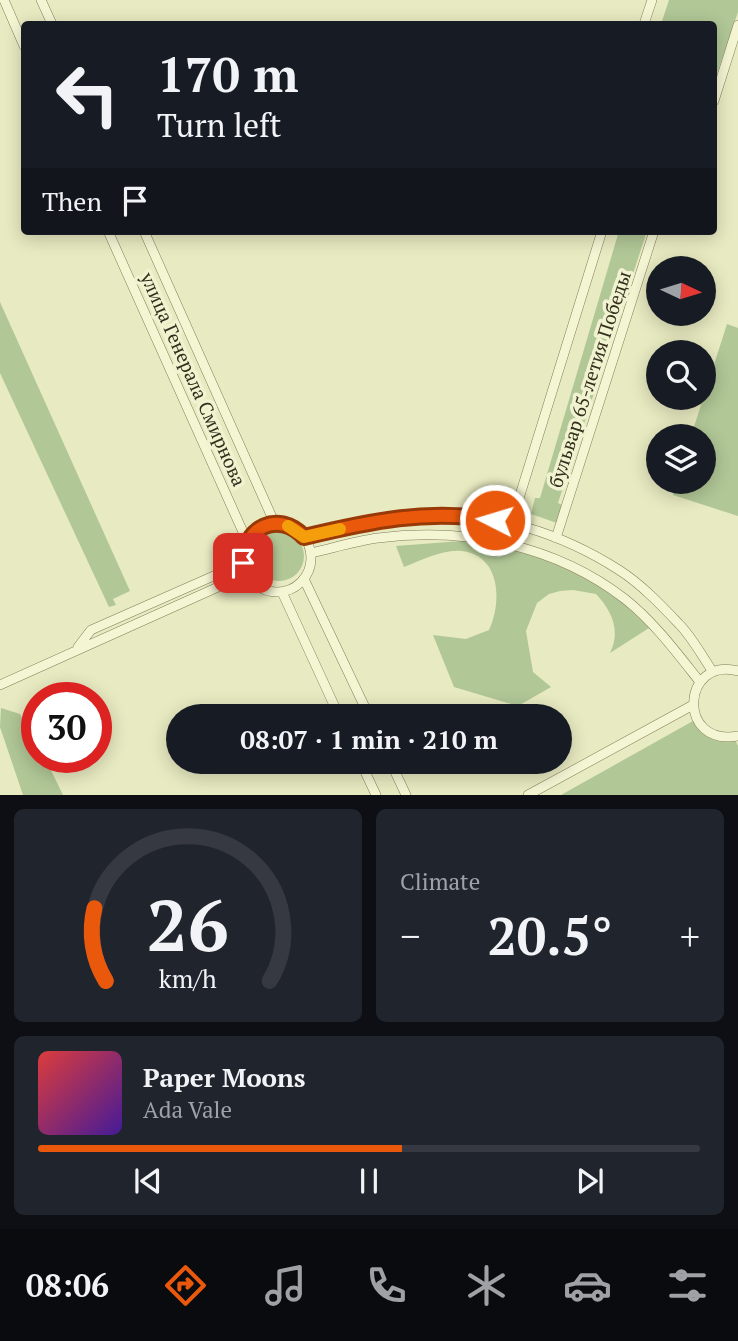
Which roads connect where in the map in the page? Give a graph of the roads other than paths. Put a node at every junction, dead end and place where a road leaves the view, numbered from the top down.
1 (4, 0) edge
2 (41, 0) edge
3 (652, 0) edge
4 (51, 21) edge
5 (645, 21) edge
6 (738, 25) edge
7 (21, 39) edge
8 (717, 92) edge
9 (110, 235) edge
10 (146, 235) edge
11 (601, 235) edge
12 (653, 235) edge
13 (473, 518) junction
14 (275, 524) junction
15 (511, 524) junction
16 (471, 536) junction
17 (304, 537) junction
18 (556, 538) junction
19 (247, 541) junction
20 (311, 554) junction
21 (592, 555) junction
22 (243, 563) junction
23 (584, 573) junction
24 (247, 574) junction
25 (304, 579) junction
26 (282, 592) junction
27 (112, 621) junction
28 (116, 631) junction
29 (77, 650) junction
30 (738, 671) edge
31 (713, 672) junction
32 (700, 682) junction
33 (0, 685) edge
34 (333, 704) edge
35 (363, 704) edge
36 (693, 705) junction
37 (738, 736) edge
38 (365, 774) edge
39 (396, 774) edge
40 (376, 795) edge
41 (405, 795) edge
42 (528, 795) edge

1 - 7 street
2 - 4 street
3 - 5 street
6 - 8 street
9 - 19 street, улица Генерала Смирнова
10 - 14 street, улица Генерала Смирнова
11 - 15 street, бульвар 65-летия Победы
12 - 18 street, бульвар 65-летия Победы
13 - 15 street
13 - 16 street
13 - 17 street
14 - 17 street
14 - 19 street
15 - 18 street
16 - 20 street
16 - 23 street
17 - 20 street
18 - 21 street
19 - 22 street
20 - 25 street
21 - 23 street
21 - 31 street
22 - 24 street
22 - 27 street
23 - 32 street
24 - 26 street
24 - 28 street
25 - 26 street
25 - 35 street
26 - 34 street
27 - 28 street
27 - 29 street
28 - 29 street
29 - 33 street
30 - 31 street
31 - 32 street
32 - 36 street
36 - 37 street
36 - 42 street
38 - 40 street
39 - 41 street

